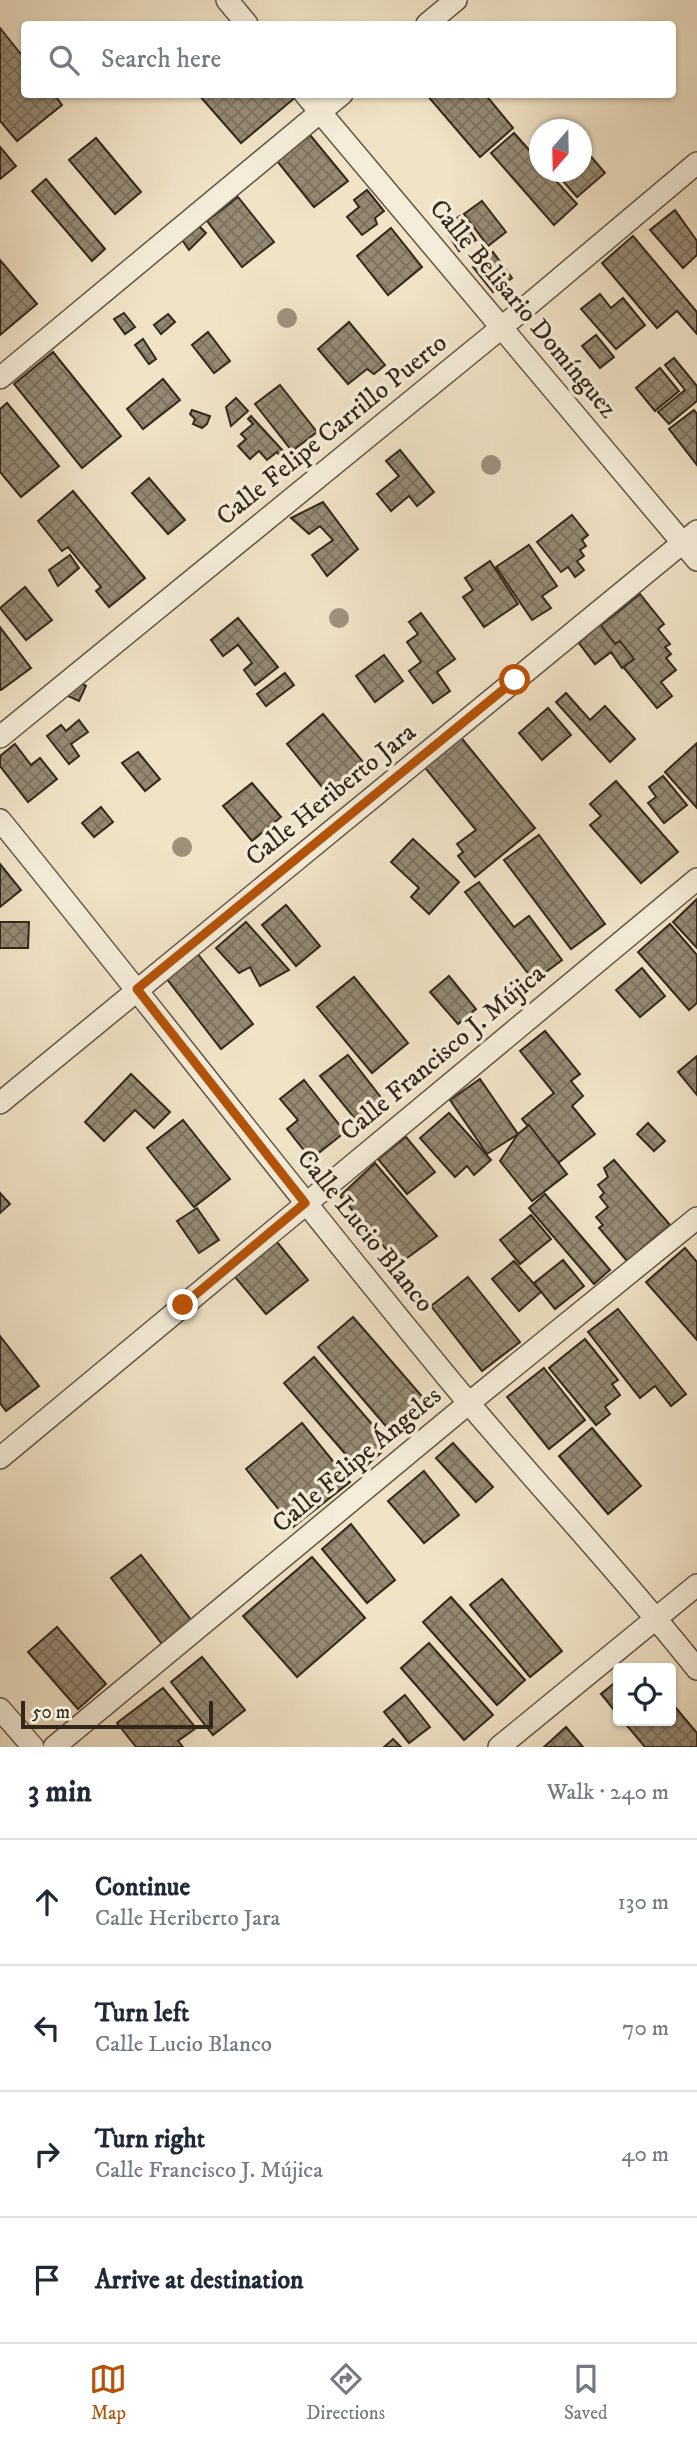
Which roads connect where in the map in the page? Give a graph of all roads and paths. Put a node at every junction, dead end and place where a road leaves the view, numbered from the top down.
1 (227, 0) edge
2 (456, 0) edge
3 (244, 21) edge
4 (430, 21) edge
5 (308, 98) edge
6 (337, 98) edge
7 (320, 113) junction
8 (697, 163) edge
9 (501, 328) junction
10 (0, 378) edge
11 (690, 537) edge
12 (697, 560) edge
13 (0, 737) edge
14 (0, 820) edge
15 (697, 879) edge
16 (137, 989) junction
17 (0, 1103) edge
18 (305, 1203) junction
19 (697, 1218) edge
20 (469, 1403) junction
21 (0, 1458) edge
22 (697, 1585) edge
23 (656, 1618) junction
24 (697, 1669) edge
25 (0, 1709) edge
26 (33, 1747) edge
27 (54, 1747) edge
28 (499, 1747) edge

1 - 3 street
2 - 4 street
5 - 7 street, Calle Belisario Domínguez
6 - 7 street
7 - 9 street, Calle Belisario Domínguez
7 - 10 street
8 - 9 street, Calle Felipe Carrillo Puerto
9 - 11 street, Calle Belisario Domínguez
9 - 13 street, Calle Felipe Carrillo Puerto
11 - 12 street, Calle Belisario Domínguez
11 - 16 street, Calle Heriberto Jara
14 - 16 street, Calle Lucio Blanco
15 - 18 street, Calle Francisco J. Mújica
16 - 17 street, Calle Heriberto Jara
16 - 18 street, Calle Lucio Blanco
18 - 20 street, Calle Lucio Blanco
18 - 21 street, Calle Francisco J. Mújica
19 - 20 street, Calle Felipe Ángeles
20 - 23 street, Calle Lucio Blanco
20 - 27 street, Calle Felipe Ángeles
22 - 23 street
23 - 24 street, Calle Lucio Blanco
23 - 28 street
25 - 26 street

